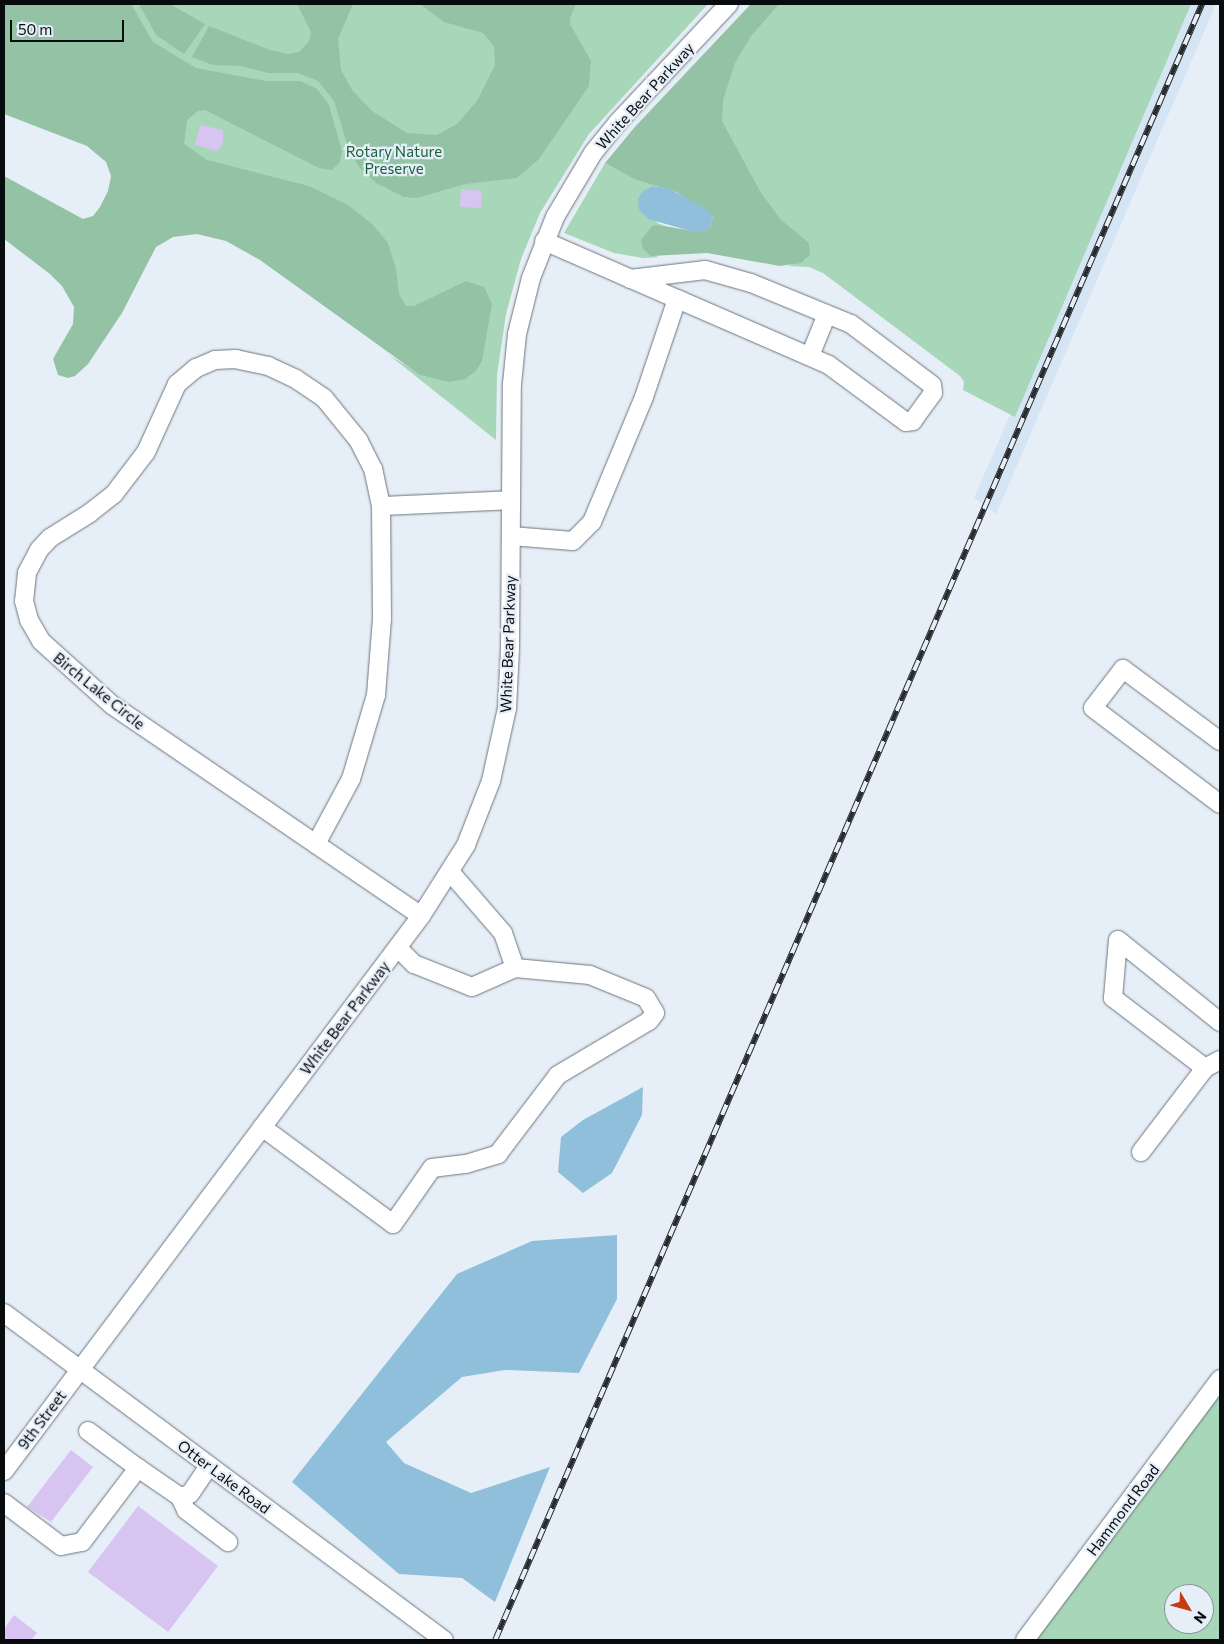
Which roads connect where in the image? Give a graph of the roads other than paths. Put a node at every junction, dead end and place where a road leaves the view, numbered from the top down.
1 (729, 4) edge
2 (544, 242) junction
3 (630, 279) junction
4 (677, 299) junction
5 (828, 314) junction
6 (810, 356) junction
7 (511, 500) junction
8 (382, 506) junction
9 (511, 536) junction
10 (1220, 741) edge
11 (1220, 804) edge
12 (316, 844) junction
13 (451, 873) junction
14 (421, 916) junction
15 (398, 948) junction
16 (515, 968) junction
17 (1220, 1022) edge
18 (1212, 1064) edge
19 (262, 1127) junction
20 (1141, 1152) dead end
21 (4, 1313) edge
22 (80, 1370) junction
23 (1220, 1379) edge
24 (88, 1431) dead end
25 (209, 1466) junction
26 (138, 1468) junction
27 (4, 1471) edge
28 (180, 1497) junction
29 (4, 1503) edge
30 (228, 1542) dead end
31 (444, 1640) edge
32 (1025, 1640) edge

1 - 2 street, White Bear Parkway
2 - 3 street
2 - 7 street, White Bear Parkway
3 - 4 street
3 - 5 street
4 - 6 street
4 - 9 street
5 - 6 street
5 - 6 street
7 - 8 street
7 - 9 street, White Bear Parkway
8 - 12 street, Birch Lake Circle
8 - 12 street, Birch Lake Circle
9 - 13 street, White Bear Parkway
10 - 11 street
12 - 14 street, Birch Lake Circle
13 - 14 street, White Bear Parkway
13 - 16 street
14 - 15 street, White Bear Parkway
15 - 16 street
15 - 19 street, White Bear Parkway
16 - 19 street
17 - 18 street
18 - 20 street
19 - 22 street, White Bear Parkway
21 - 22 street, Otter Lake Road
22 - 25 street, Otter Lake Road
22 - 27 street, 9th Street
23 - 32 street, Hammond Road
24 - 26 street
25 - 28 street
25 - 31 street, Otter Lake Road
26 - 28 street
26 - 29 street
28 - 30 street

